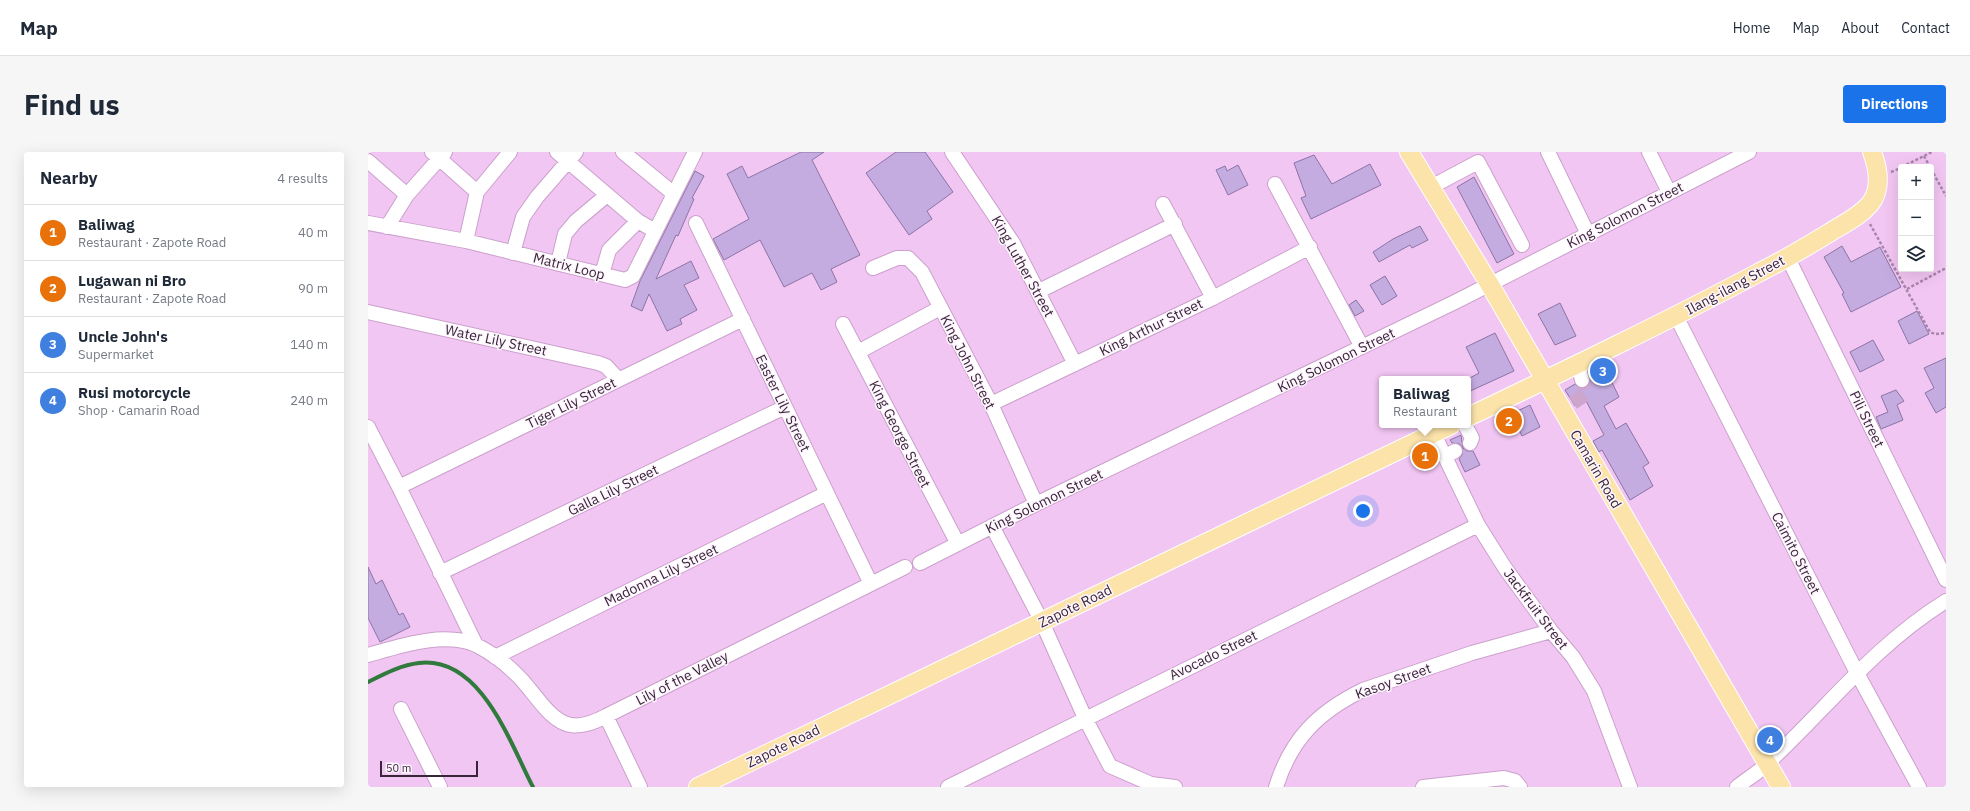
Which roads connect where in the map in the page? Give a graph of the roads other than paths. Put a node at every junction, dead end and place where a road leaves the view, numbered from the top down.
1 (510, 152) edge
2 (557, 152) edge
3 (623, 152) edge
4 (695, 152) edge
5 (952, 152) edge
6 (1409, 152) edge
7 (1548, 152) edge
8 (1649, 152) edge
9 (1748, 152) edge
10 (1872, 152) edge
11 (439, 154) edge
12 (572, 157) edge
13 (368, 161) edge
14 (1275, 184) dead end
15 (1431, 187) junction
16 (477, 192) junction
17 (1669, 192) junction
18 (674, 194) junction
19 (407, 195) junction
20 (607, 195) junction
21 (1164, 204) dead end
22 (638, 221) junction
23 (368, 223) edge
24 (696, 223) dead end
25 (1175, 224) junction
26 (387, 227) junction
27 (656, 231) junction
28 (1588, 234) junction
29 (466, 240) junction
30 (1522, 246) dead end
31 (1310, 247) junction
32 (513, 253) junction
33 (1788, 258) junction
34 (558, 263) junction
35 (873, 268) dead end
36 (602, 274) junction
37 (1490, 285) junction
38 (1039, 291) junction
39 (1213, 298) junction
40 (940, 308) junction
41 (368, 312) edge
42 (1676, 316) junction
43 (743, 319) junction
44 (843, 324) dead end
45 (1362, 347) junction
46 (858, 352) junction
47 (1075, 364) junction
48 (618, 379) junction
49 (1545, 380) junction
50 (990, 404) junction
51 (785, 407) junction
52 (1471, 416) edge
53 (368, 427) edge
54 (1445, 428) edge
55 (1467, 428) edge
56 (1434, 434) junction
57 (1470, 444) dead end
58 (399, 487) junction
59 (827, 493) junction
60 (1036, 504) junction
61 (1478, 525) junction
62 (992, 526) junction
63 (958, 544) junction
64 (920, 563) dead end
65 (905, 567) dead end
66 (440, 573) junction
67 (1946, 580) edge
68 (871, 584) junction
69 (1946, 601) edge
70 (1042, 622) junction
71 (1551, 632) junction
72 (476, 645) junction
73 (369, 652) edge
74 (496, 657) junction
75 (1857, 672) junction
76 (401, 708) dead end
77 (606, 716) junction
78 (1085, 718) junction
79 (1768, 764) junction
80 (440, 787) edge
81 (640, 787) edge
82 (698, 787) edge
83 (948, 787) edge
84 (1175, 787) edge
85 (1276, 787) edge
86 (1423, 787) edge
87 (1520, 787) edge
88 (1630, 787) edge
89 (1737, 787) edge
90 (1781, 787) edge
91 (1919, 787) edge

1 - 16 street
2 - 12 street
3 - 18 street
4 - 18 street, Matrix Loop
5 - 38 street, King Luther Street
6 - 15 main road, Camarin Road
7 - 28 street
8 - 17 street
9 - 17 street, King Solomon Street
10 - 33 main road, Ilang-ilang Street
11 - 16 street
11 - 19 street
12 - 20 street
12 - 32 street
13 - 19 street
14 - 31 street
15 - 30 street
15 - 37 main road, Camarin Road
16 - 29 street
17 - 28 street, King Solomon Street
18 - 27 street, Matrix Loop
19 - 26 street
20 - 22 street
20 - 34 street
21 - 25 street
22 - 27 street
22 - 36 street
23 - 26 street, Matrix Loop
24 - 43 street, Easter Lily Street
25 - 38 street
25 - 39 street
26 - 29 street, Matrix Loop
27 - 36 street, Matrix Loop
28 - 37 street, King Solomon Street
29 - 32 street, Matrix Loop
31 - 39 street, King Arthur Street
31 - 45 street
32 - 34 street, Matrix Loop
33 - 42 main road, Ilang-ilang Street
33 - 67 street, Pili Street
34 - 36 street, Matrix Loop
35 - 40 street, King John Street
37 - 45 street, King Solomon Street
37 - 49 main road, Camarin Road
38 - 47 street, King Luther Street
39 - 47 street, King Arthur Street
40 - 46 street
40 - 50 street, King John Street
41 - 48 street, Water Lily Street
42 - 49 main road, Ilang-ilang Street
42 - 75 street, Caimito Street
43 - 48 street, Tiger Lily Street
43 - 51 street, Easter Lily Street
44 - 46 street, King George Street
45 - 60 street, King Solomon Street
46 - 63 street, King George Street
47 - 50 street, King Arthur Street
48 - 58 street, Tiger Lily Street
49 - 52 main road
49 - 79 main road, Camarin Road
50 - 60 street, King John Street
51 - 59 street, Easter Lily Street
51 - 66 street, Galla Lily Street
53 - 58 street
54 - 56 main road, Zapote Road
55 - 57 street
56 - 61 street, Jackfruit Street
56 - 70 main road, Zapote Road
58 - 66 street
59 - 68 street, Easter Lily Street
59 - 74 street, Madonna Lily Street
60 - 62 street, King Solomon Street
61 - 71 street, Jackfruit Street
61 - 78 street, Avocado Street
62 - 63 street, King Solomon Street
62 - 70 street
63 - 64 street, King Solomon Street
65 - 68 street, Lily of the Valley
66 - 72 street
68 - 77 street, Lily of the Valley
69 - 75 street
70 - 78 street
70 - 82 main road, Zapote Road
71 - 85 street, Kasoy Street
71 - 88 street, Jackfruit Street
72 - 73 street
72 - 74 street, Lily of the Valley
74 - 77 street, Lily of the Valley
75 - 79 street
75 - 91 street, Caimito Street
76 - 80 street
77 - 81 street
78 - 83 street, Avocado Street
78 - 84 street
79 - 89 street
79 - 90 main road, Camarin Road
86 - 87 street

